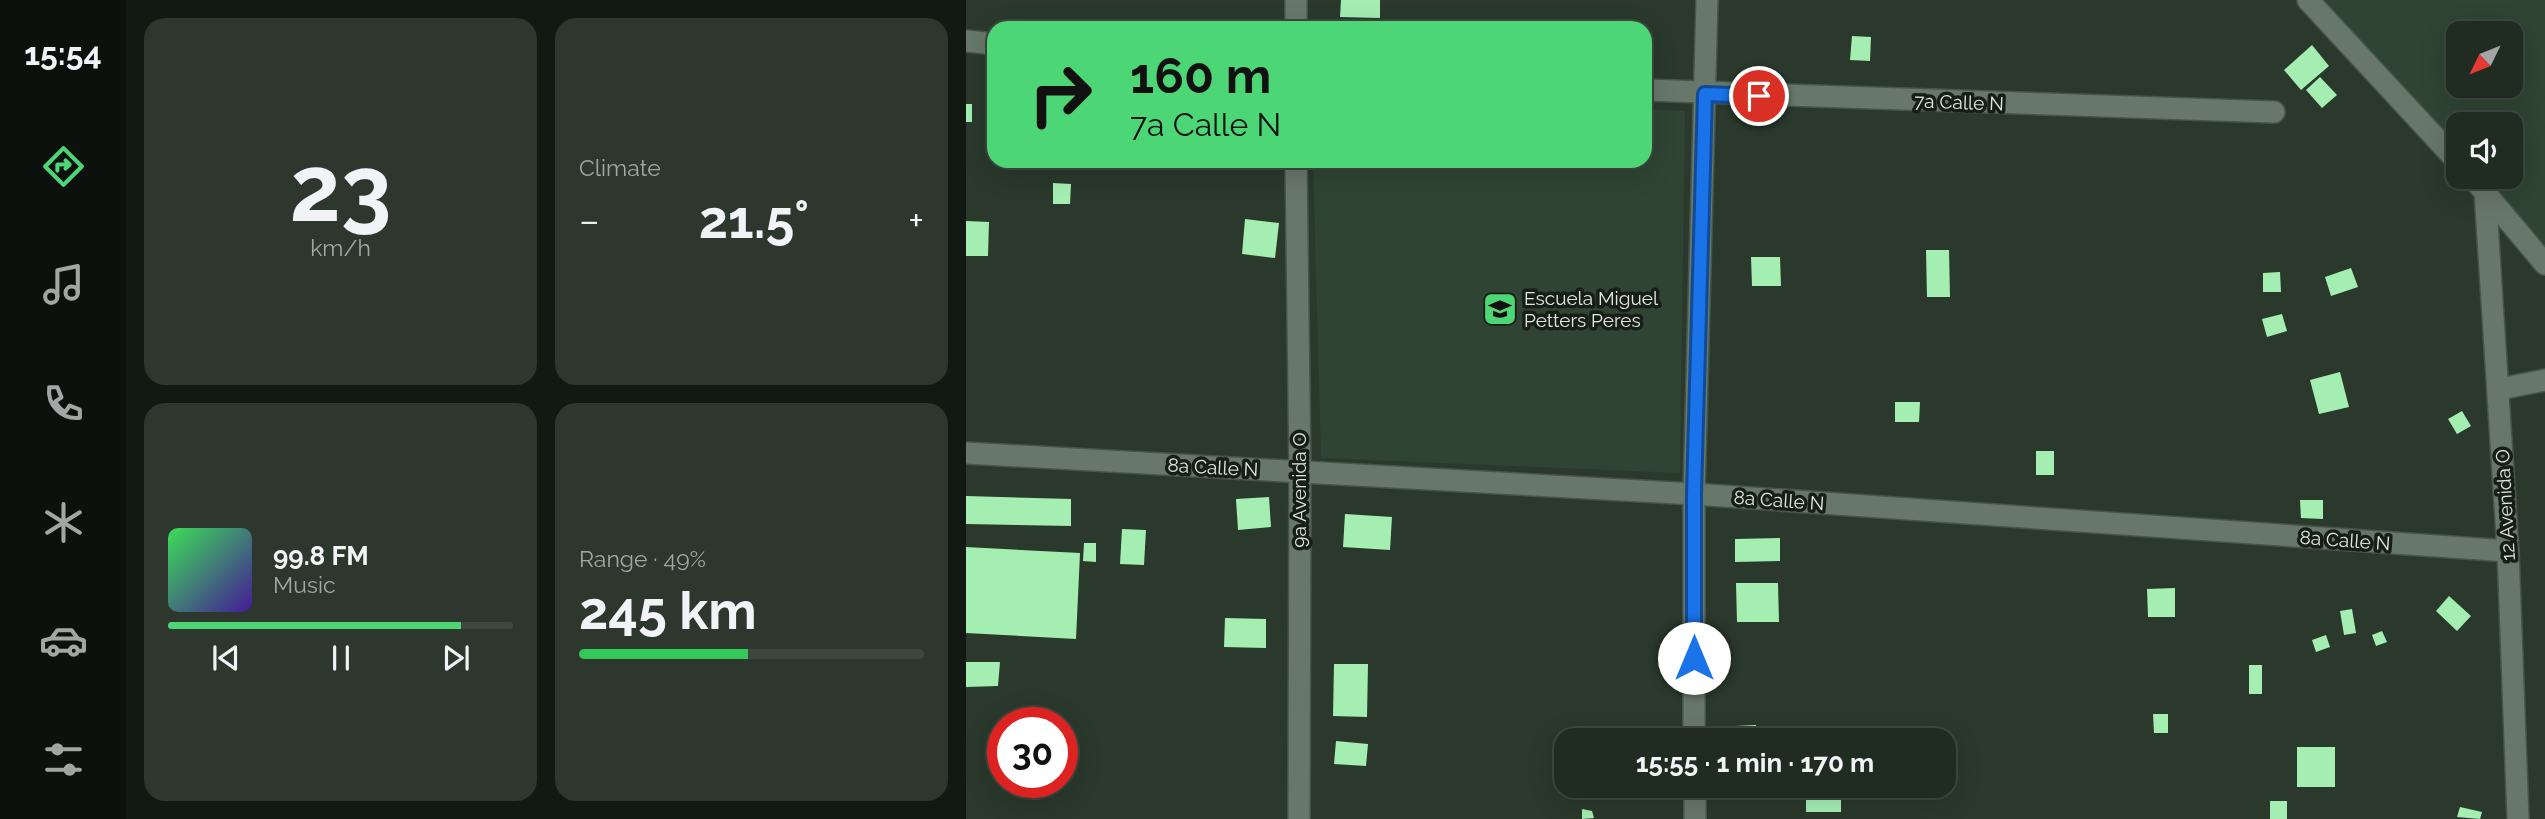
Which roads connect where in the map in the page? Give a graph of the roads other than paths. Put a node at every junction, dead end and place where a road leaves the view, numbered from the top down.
1 (1296, 0) edge
2 (1707, 0) edge
3 (2308, 0) edge
4 (1296, 21) edge
5 (966, 41) edge
6 (987, 43) edge
7 (1652, 90) edge
8 (1705, 94) junction
9 (2274, 112) dead end
10 (2446, 149) edge
11 (1296, 168) edge
12 (2480, 189) edge
13 (2483, 189) edge
14 (2545, 264) edge
15 (2545, 380) edge
16 (2500, 390) junction
17 (966, 453) edge
18 (1300, 472) junction
19 (1694, 494) junction
20 (2508, 551) junction
21 (1695, 728) edge
22 (1695, 798) edge
23 (1299, 819) edge
24 (1695, 819) edge
25 (2518, 819) edge

1 - 4 street
2 - 8 street
3 - 10 street
5 - 6 street
7 - 8 street, 7a Calle N
8 - 9 street, 7a Calle N
8 - 19 street
11 - 18 street, 9a Avenida O
12 - 16 street, 12 Avenida O
13 - 14 street
15 - 16 street
16 - 20 street, 12 Avenida O
17 - 18 street, 8a Calle N
18 - 19 street, 8a Calle N
18 - 23 street, 9a Avenida O
19 - 20 street, 8a Calle N
19 - 21 street
20 - 25 street, 12 Avenida O
22 - 24 street

